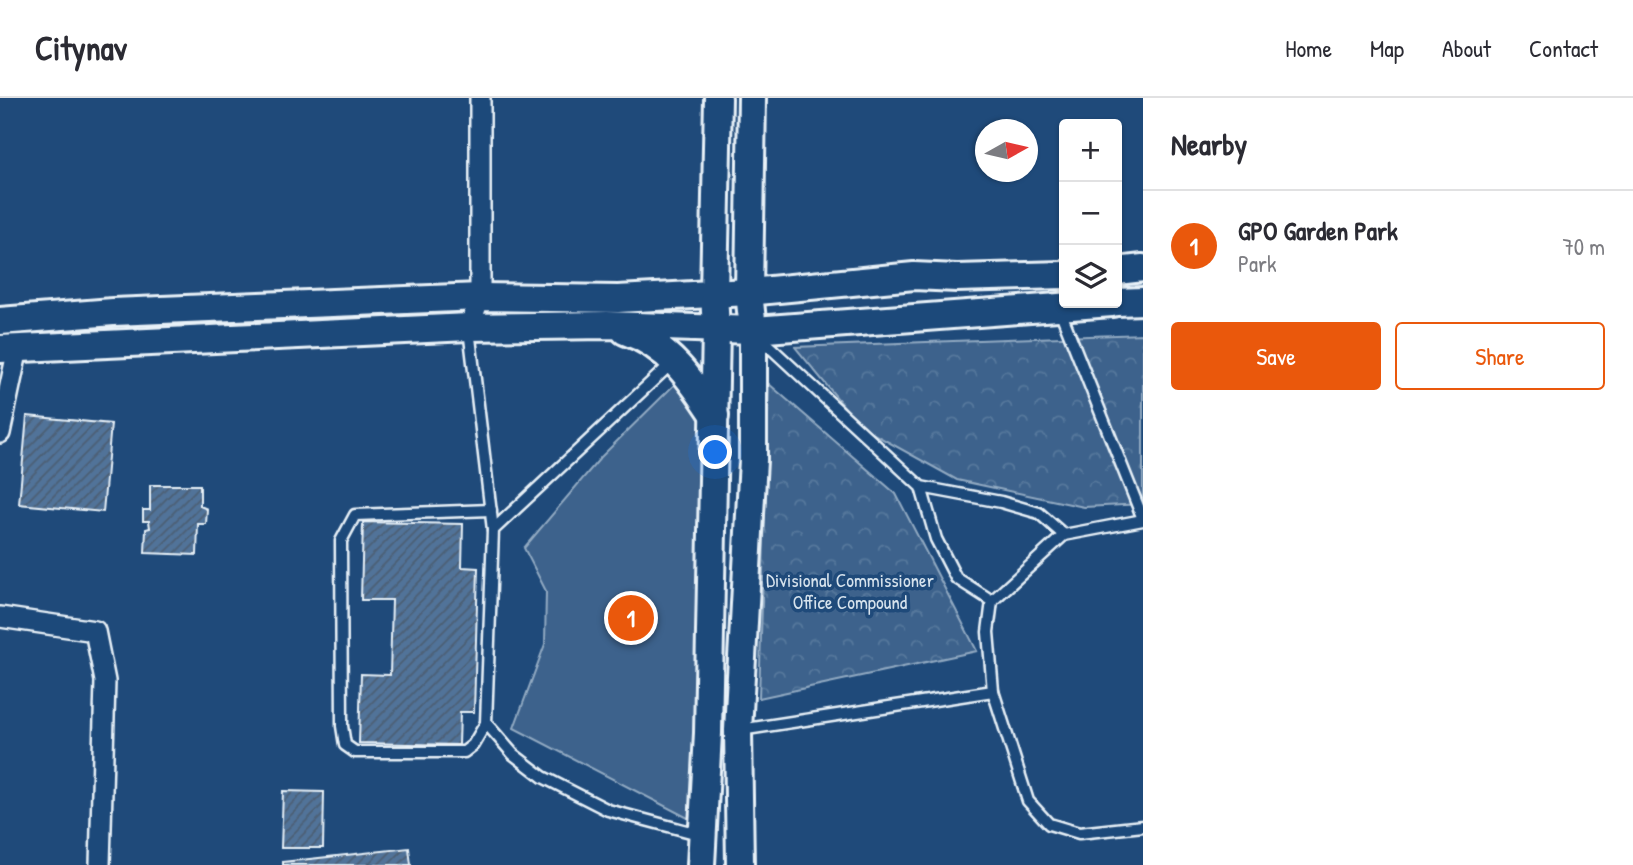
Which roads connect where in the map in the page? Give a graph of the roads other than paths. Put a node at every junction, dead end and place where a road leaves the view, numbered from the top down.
1 (480, 98) edge
2 (718, 98) edge
3 (752, 98) edge
4 (1143, 268) edge
5 (1122, 270) edge
6 (1059, 275) edge
7 (749, 292) junction
8 (714, 294) junction
9 (480, 297) junction
10 (1143, 301) edge
11 (1122, 302) edge
12 (1058, 306) joint
13 (0, 321) edge
14 (607, 325) junction
15 (469, 327) junction
16 (716, 329) junction
17 (753, 330) junction
18 (9, 349) edge
19 (673, 361) junction
20 (715, 416) junction
21 (0, 433) edge
22 (921, 487) junction
23 (491, 510) junction
24 (1143, 519) edge
25 (493, 530) junction
26 (1064, 535) junction
27 (992, 601) junction
28 (0, 617) edge
29 (993, 691) junction
30 (486, 723) junction
31 (738, 730) junction
32 (1143, 826) edge
33 (702, 835) junction
34 (100, 865) edge
35 (701, 865) edge
36 (740, 865) edge

1 - 9 street
2 - 8 main road
3 - 7 main road
4 - 5 main road
6 - 7 main road
7 - 8 main road
7 - 17 main road
8 - 9 main road
8 - 16 main road
9 - 13 main road
9 - 15 street
10 - 11 main road
12 - 17 main road
12 - 24 lane
14 - 15 main road
14 - 16 main road
14 - 19 main road
15 - 18 main road
15 - 23 lane
16 - 17 main road
16 - 20 main road
17 - 22 lane
17 - 31 main road
18 - 21 street
19 - 20 main road
19 - 25 lane
20 - 33 main road
22 - 26 lane
22 - 27 lane
23 - 25 lane
23 - 30 lane
24 - 26 lane
25 - 30 lane
26 - 27 lane
27 - 29 lane
28 - 34 street
29 - 31 lane
29 - 32 lane
30 - 33 lane
31 - 36 main road
33 - 35 main road

